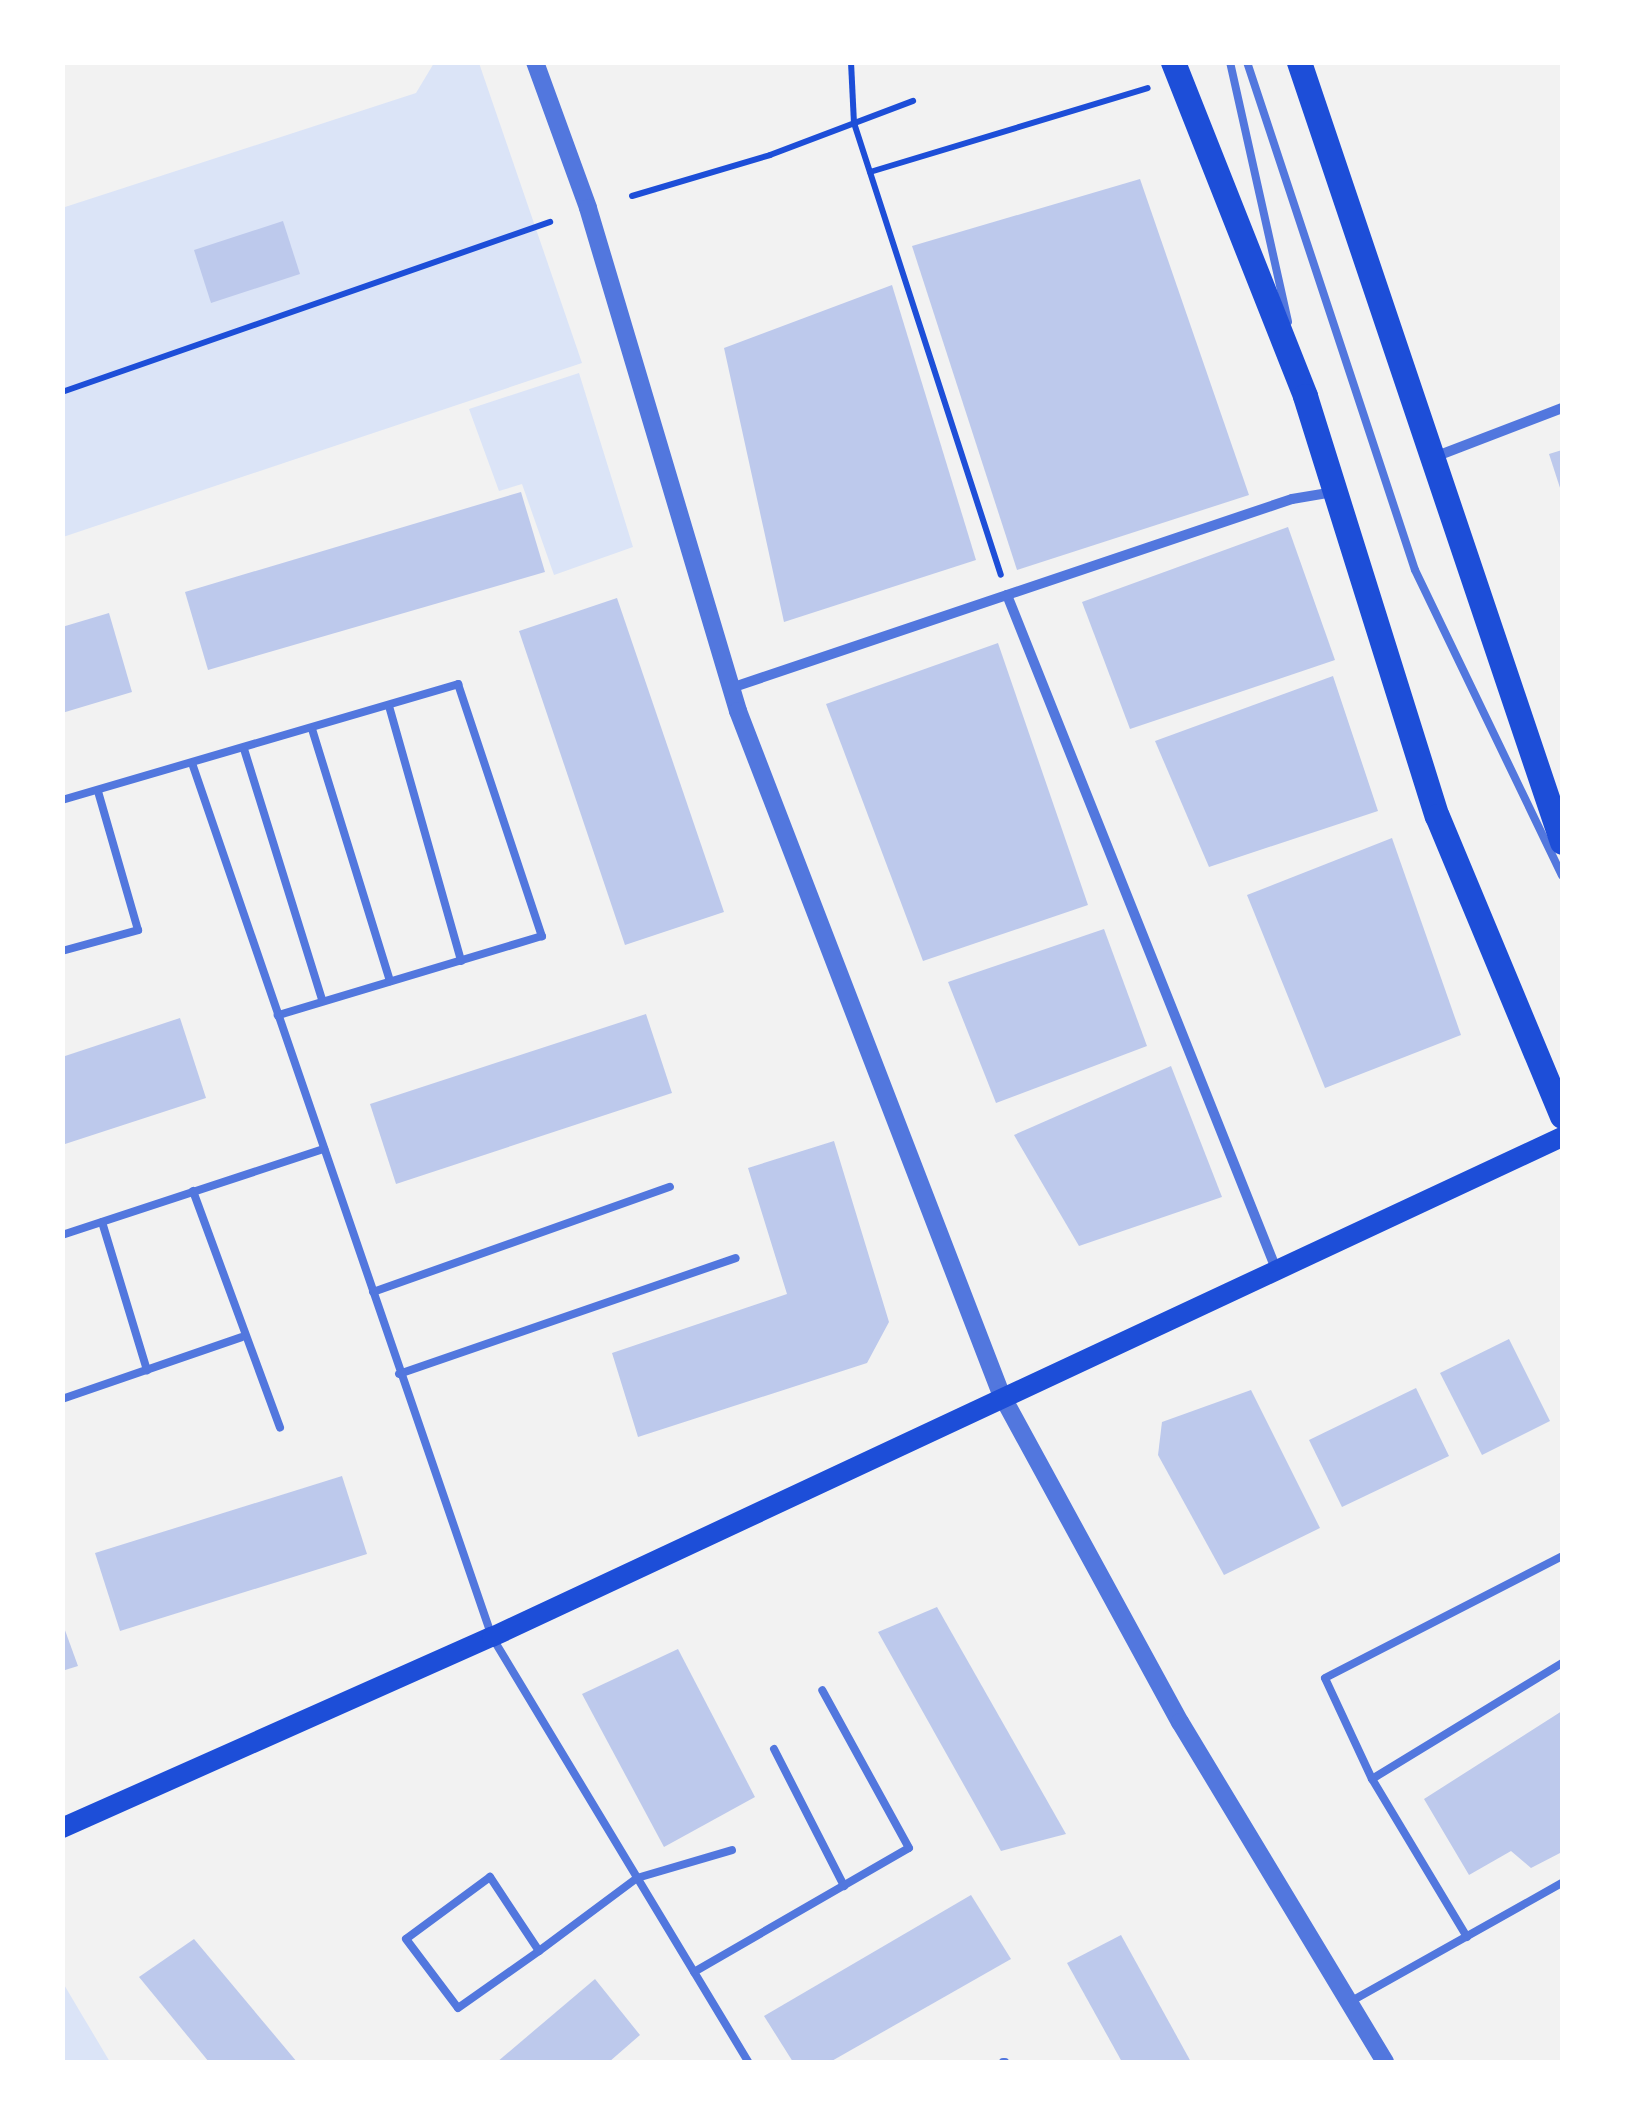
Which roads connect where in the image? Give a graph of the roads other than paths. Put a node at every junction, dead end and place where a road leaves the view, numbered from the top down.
1 (535, 62) edge
2 (1174, 62) edge
3 (1230, 62) edge
4 (1247, 62) edge
5 (1299, 62) edge
6 (1305, 396) junction
7 (1562, 408) edge
8 (1436, 456) junction
9 (1335, 492) junction
10 (1007, 595) junction
11 (731, 688) junction
12 (389, 706) junction
13 (312, 729) junction
14 (244, 749) junction
15 (192, 766) junction
16 (98, 791) junction
17 (62, 800) edge
18 (1562, 842) edge
19 (1562, 875) edge
20 (62, 951) edge
21 (460, 960) junction
22 (390, 981) junction
23 (322, 999) junction
24 (278, 1015) junction
25 (1562, 1116) edge
26 (1562, 1137) edge
27 (324, 1149) junction
28 (670, 1187) dead end
29 (193, 1190) junction
30 (102, 1222) junction
31 (62, 1236) edge
32 (736, 1258) dead end
33 (1276, 1269) junction
34 (373, 1292) junction
35 (242, 1336) junction
36 (148, 1370) junction
37 (399, 1374) junction
38 (1001, 1394) junction
39 (62, 1399) edge
40 (280, 1428) dead end
41 (1562, 1556) edge
42 (492, 1636) junction
43 (1562, 1663) edge
44 (822, 1690) dead end
45 (774, 1749) dead end
46 (1372, 1780) junction
47 (62, 1828) edge
48 (732, 1850) dead end
49 (637, 1878) junction
50 (1562, 1883) edge
51 (844, 1886) junction
52 (1467, 1937) junction
53 (539, 1950) junction
54 (694, 1972) junction
55 (1348, 2003) junction
56 (748, 2062) edge
57 (1385, 2062) edge

1 - 11 street
2 - 6 main road
3 - 6 lane
4 - 19 lane
5 - 8 main road
6 - 9 main road
7 - 8 street
8 - 18 main road
9 - 10 street
9 - 25 main road
10 - 11 street
10 - 33 street
11 - 38 street
12 - 13 lane
12 - 21 lane
12 - 21 lane
13 - 14 lane
13 - 22 lane
14 - 15 lane
14 - 23 lane
15 - 16 lane
15 - 24 lane
16 - 17 lane
16 - 20 lane
21 - 22 lane
22 - 23 lane
23 - 24 lane
24 - 27 lane
26 - 33 main road
27 - 29 lane
27 - 34 lane
28 - 34 lane
29 - 30 lane
29 - 35 lane
30 - 31 lane
30 - 36 lane
32 - 37 lane
33 - 38 main road
34 - 37 lane
35 - 36 lane
35 - 40 lane
36 - 39 lane
37 - 42 lane
38 - 42 main road
38 - 55 street
41 - 46 lane
42 - 47 main road
42 - 49 lane
43 - 46 lane
44 - 51 lane
45 - 51 lane
46 - 52 lane
48 - 49 lane
49 - 53 lane
49 - 54 lane
50 - 52 lane
51 - 54 lane
52 - 55 lane
53 - 53 lane
54 - 56 lane
55 - 57 street

